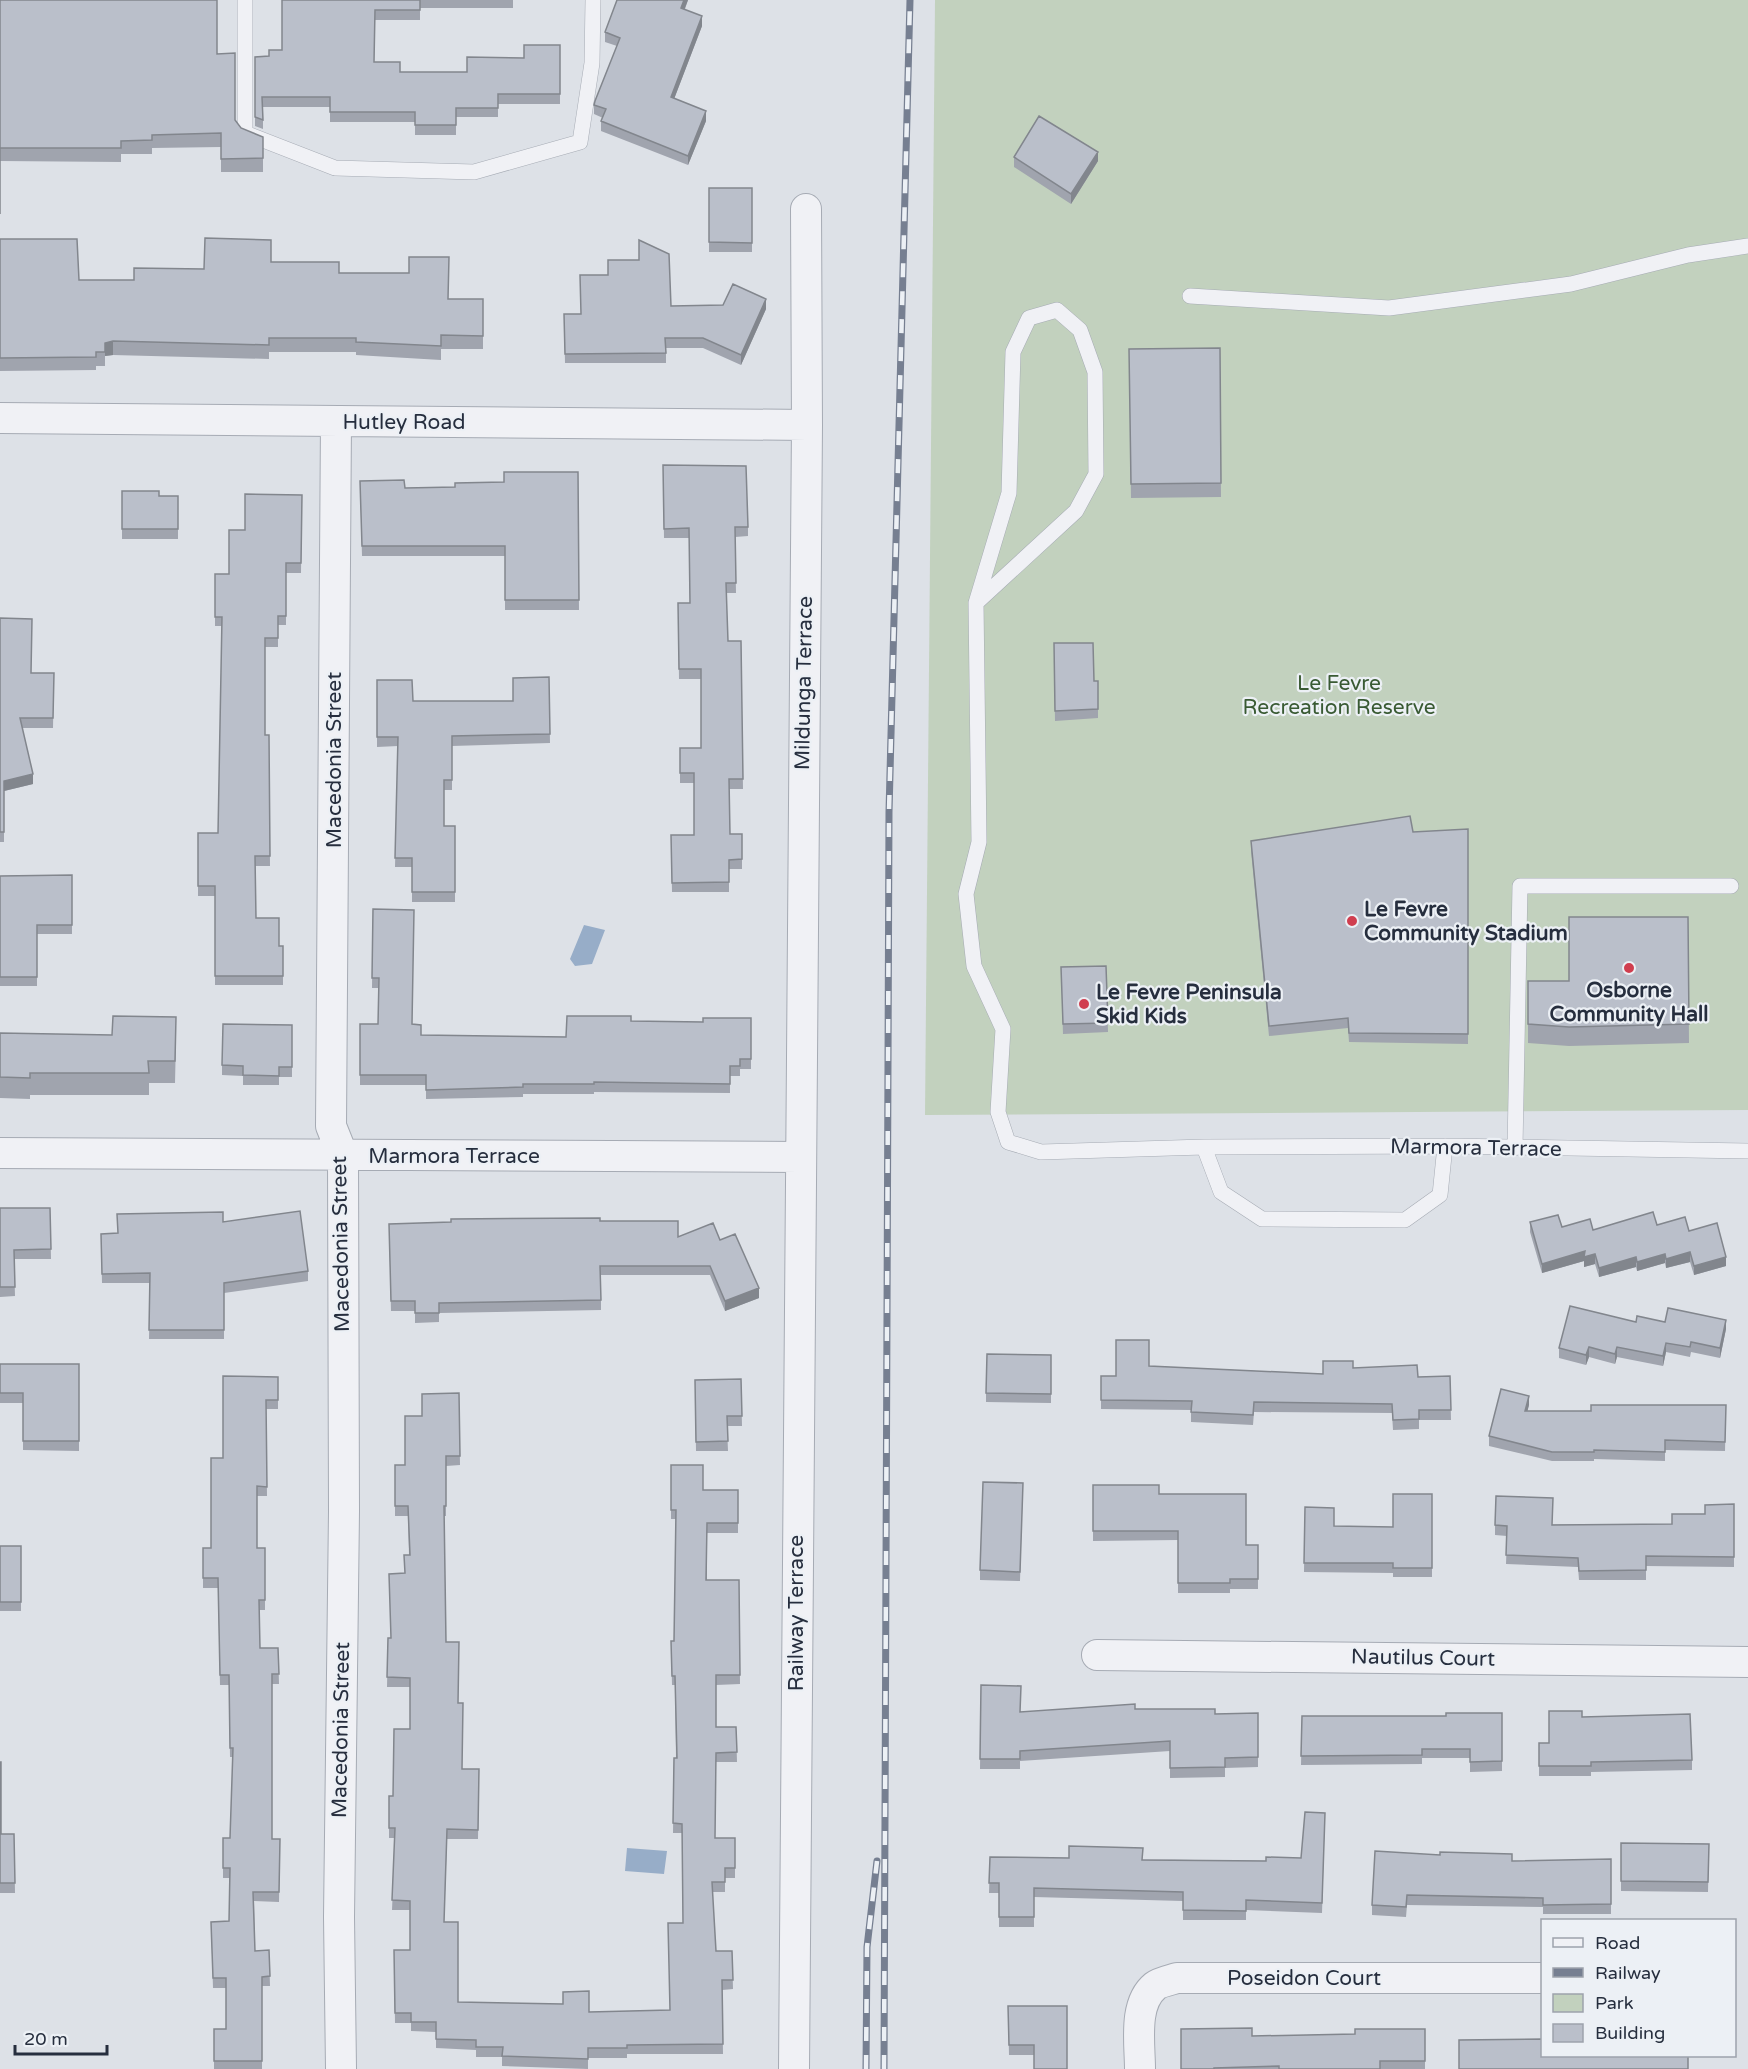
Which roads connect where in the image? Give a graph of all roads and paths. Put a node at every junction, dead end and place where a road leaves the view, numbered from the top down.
1 (245, 0) edge
2 (593, 0) edge
3 (806, 209) dead end
4 (1748, 246) edge
5 (1190, 296) dead end
6 (0, 418) edge
7 (336, 421) junction
8 (807, 425) junction
9 (976, 603) junction
10 (1731, 886) dead end
11 (1445, 1146) junction
12 (1204, 1147) junction
13 (1515, 1148) junction
14 (1748, 1151) edge
15 (0, 1153) edge
16 (343, 1156) junction
17 (799, 1157) junction
18 (1097, 1655) dead end
19 (1748, 1662) edge
20 (1541, 1978) edge
21 (341, 2069) edge
22 (794, 2069) edge
23 (1140, 2069) edge

1 - 2 lane
3 - 8 street, Mildunga Terrace
4 - 5 lane
6 - 7 street, Hutley Road
7 - 8 street, Hutley Road
7 - 16 street, Macedonia Street
8 - 17 street, Mildunga Terrace
9 - 9 lane
9 - 12 lane, Marmora Terrace
10 - 13 lane
11 - 12 lane, Marmora Terrace
11 - 12 lane
11 - 13 lane, Marmora Terrace
13 - 14 lane, Marmora Terrace
15 - 16 street, Marmora Terrace
16 - 17 street, Marmora Terrace
16 - 21 street, Macedonia Street
17 - 22 street, Railway Terrace
18 - 19 street, Nautilus Court
20 - 23 street, Poseidon Court

